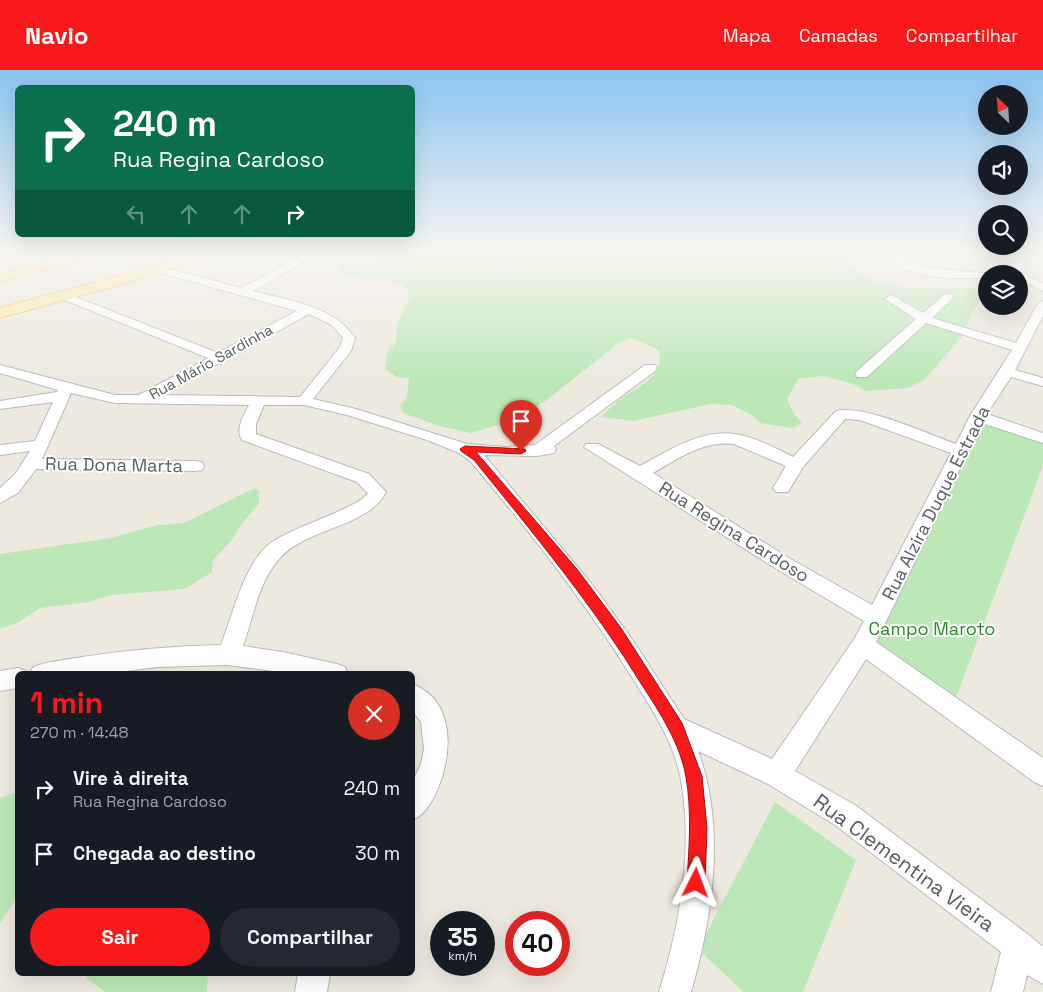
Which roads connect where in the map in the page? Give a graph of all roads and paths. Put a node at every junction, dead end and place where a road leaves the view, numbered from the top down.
1 (71, 294) edge
2 (250, 294) edge
3 (64, 296) junction
4 (949, 296) dead end
5 (891, 299) dead end
6 (1043, 305) edge
7 (308, 310) junction
8 (0, 314) edge
9 (924, 319) junction
10 (1030, 340) edge
11 (220, 358) junction
12 (650, 368) dead end
13 (0, 369) edge
14 (1007, 372) junction
15 (862, 374) dead end
16 (1043, 382) edge
17 (65, 392) junction
18 (141, 400) junction
19 (259, 400) junction
20 (304, 401) junction
21 (0, 405) edge
22 (978, 416) junction
23 (1043, 438) edge
24 (40, 445) junction
25 (560, 447) dead end
26 (592, 447) dead end
27 (465, 449) junction
28 (0, 450) edge
29 (537, 451) junction
30 (960, 451) junction
31 (32, 464) junction
32 (796, 464) junction
33 (196, 466) dead end
34 (640, 473) junction
35 (782, 488) dead end
36 (0, 496) edge
37 (876, 618) junction
38 (863, 645) junction
39 (229, 655) junction
40 (61, 671) edge
41 (325, 671) edge
42 (15, 679) edge
43 (0, 682) edge
44 (415, 696) edge
45 (677, 728) junction
46 (1043, 773) edge
47 (777, 775) junction
48 (415, 804) edge
49 (1018, 946) junction
50 (1043, 968) edge
51 (314, 976) edge
52 (311, 992) edge
53 (675, 992) edge
54 (1007, 992) edge

1 - 3 main road
2 - 7 street
3 - 8 main road
3 - 11 street
4 - 9 street
5 - 9 street
6 - 10 street, Rua Alzira Duque Estrada
7 - 11 street, Rua Mário Sardinha
7 - 20 street
9 - 10 street
9 - 15 street
10 - 14 street, Rua Alzira Duque Estrada
11 - 18 street, Rua Mário Sardinha
12 - 29 street
13 - 17 street
14 - 16 street
14 - 22 street, Rua Alzira Duque Estrada
17 - 18 street
17 - 21 street
17 - 24 street
18 - 19 street
19 - 20 street
19 - 39 street
20 - 27 street
22 - 23 street
22 - 30 street, Rua Alzira Duque Estrada
24 - 28 street
24 - 31 street
25 - 29 street
26 - 34 street, Rua Regina Cardoso
27 - 29 street
27 - 45 street
30 - 32 street
30 - 37 street, Rua Alzira Duque Estrada
31 - 33 street, Rua Dona Marta
31 - 36 street
32 - 34 street
32 - 35 street
34 - 37 street, Rua Regina Cardoso
37 - 38 street, Rua Alzira Duque Estrada
38 - 46 street
38 - 47 street, Rua Alzira Duque Estrada
39 - 40 street
39 - 41 street
42 - 43 street
44 - 48 street
45 - 47 street, Rua Clementina Vieira
45 - 53 street
47 - 49 street, Rua Clementina Vieira
49 - 50 street, Rua Clementina Vieira
49 - 54 street
51 - 52 street

